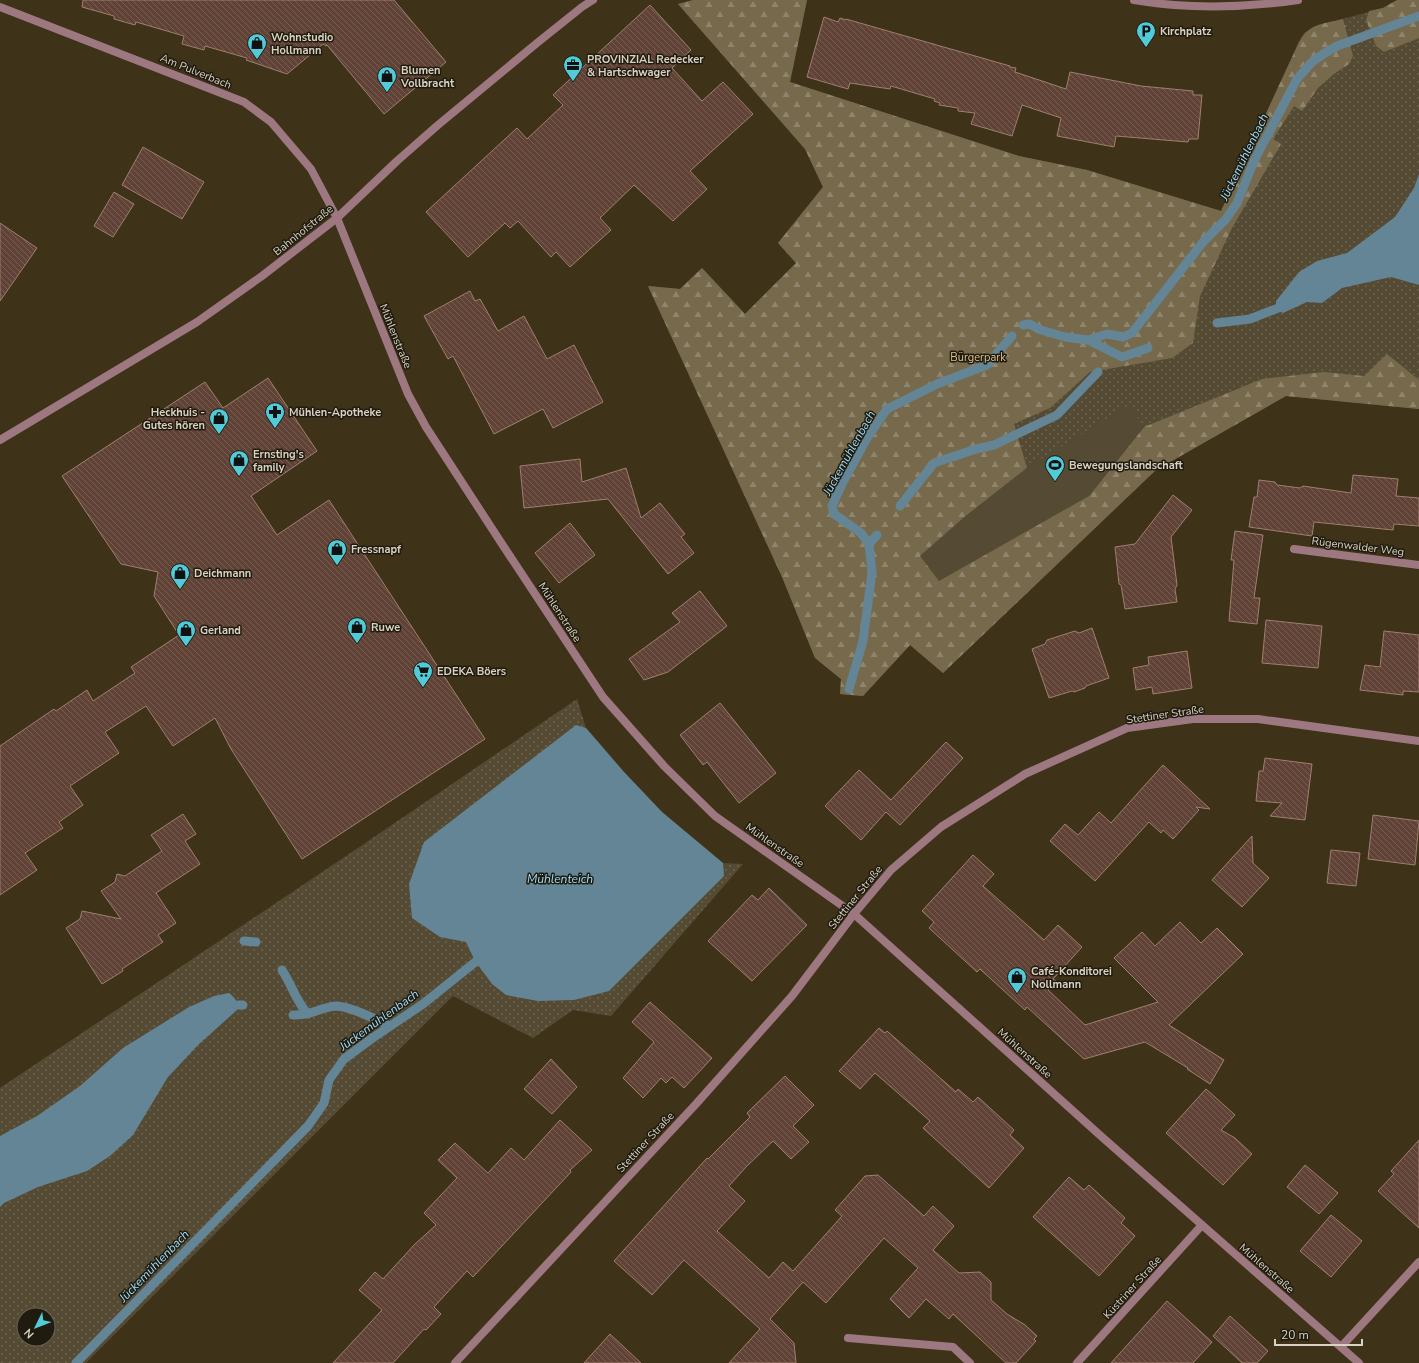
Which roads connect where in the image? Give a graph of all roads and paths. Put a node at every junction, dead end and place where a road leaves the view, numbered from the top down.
1 (593, 0) edge
2 (1134, 0) edge
3 (1298, 0) edge
4 (0, 7) edge
5 (337, 218) junction
6 (0, 440) edge
7 (1294, 549) dead end
8 (1419, 565) edge
9 (1419, 741) edge
10 (854, 914) junction
11 (1202, 1225) junction
12 (1419, 1262) edge
13 (848, 1338) dead end
14 (1341, 1348) junction
15 (455, 1363) edge
16 (970, 1363) edge
17 (1077, 1363) edge
18 (1359, 1363) edge

1 - 5 street, Bahnhofstraße
2 - 3 street
4 - 5 street, Am Pulverbach
5 - 6 street, Bahnhofstraße
5 - 10 street, Mühlenstraße
7 - 8 street, Rügenwalder Weg
9 - 10 street, Stettiner Straße
10 - 11 street, Mühlenstraße
10 - 15 street, Stettiner Straße
11 - 14 street, Mühlenstraße
11 - 17 street, Küstriner Straße
12 - 14 street
13 - 16 street
14 - 18 street, Mühlenstraße

